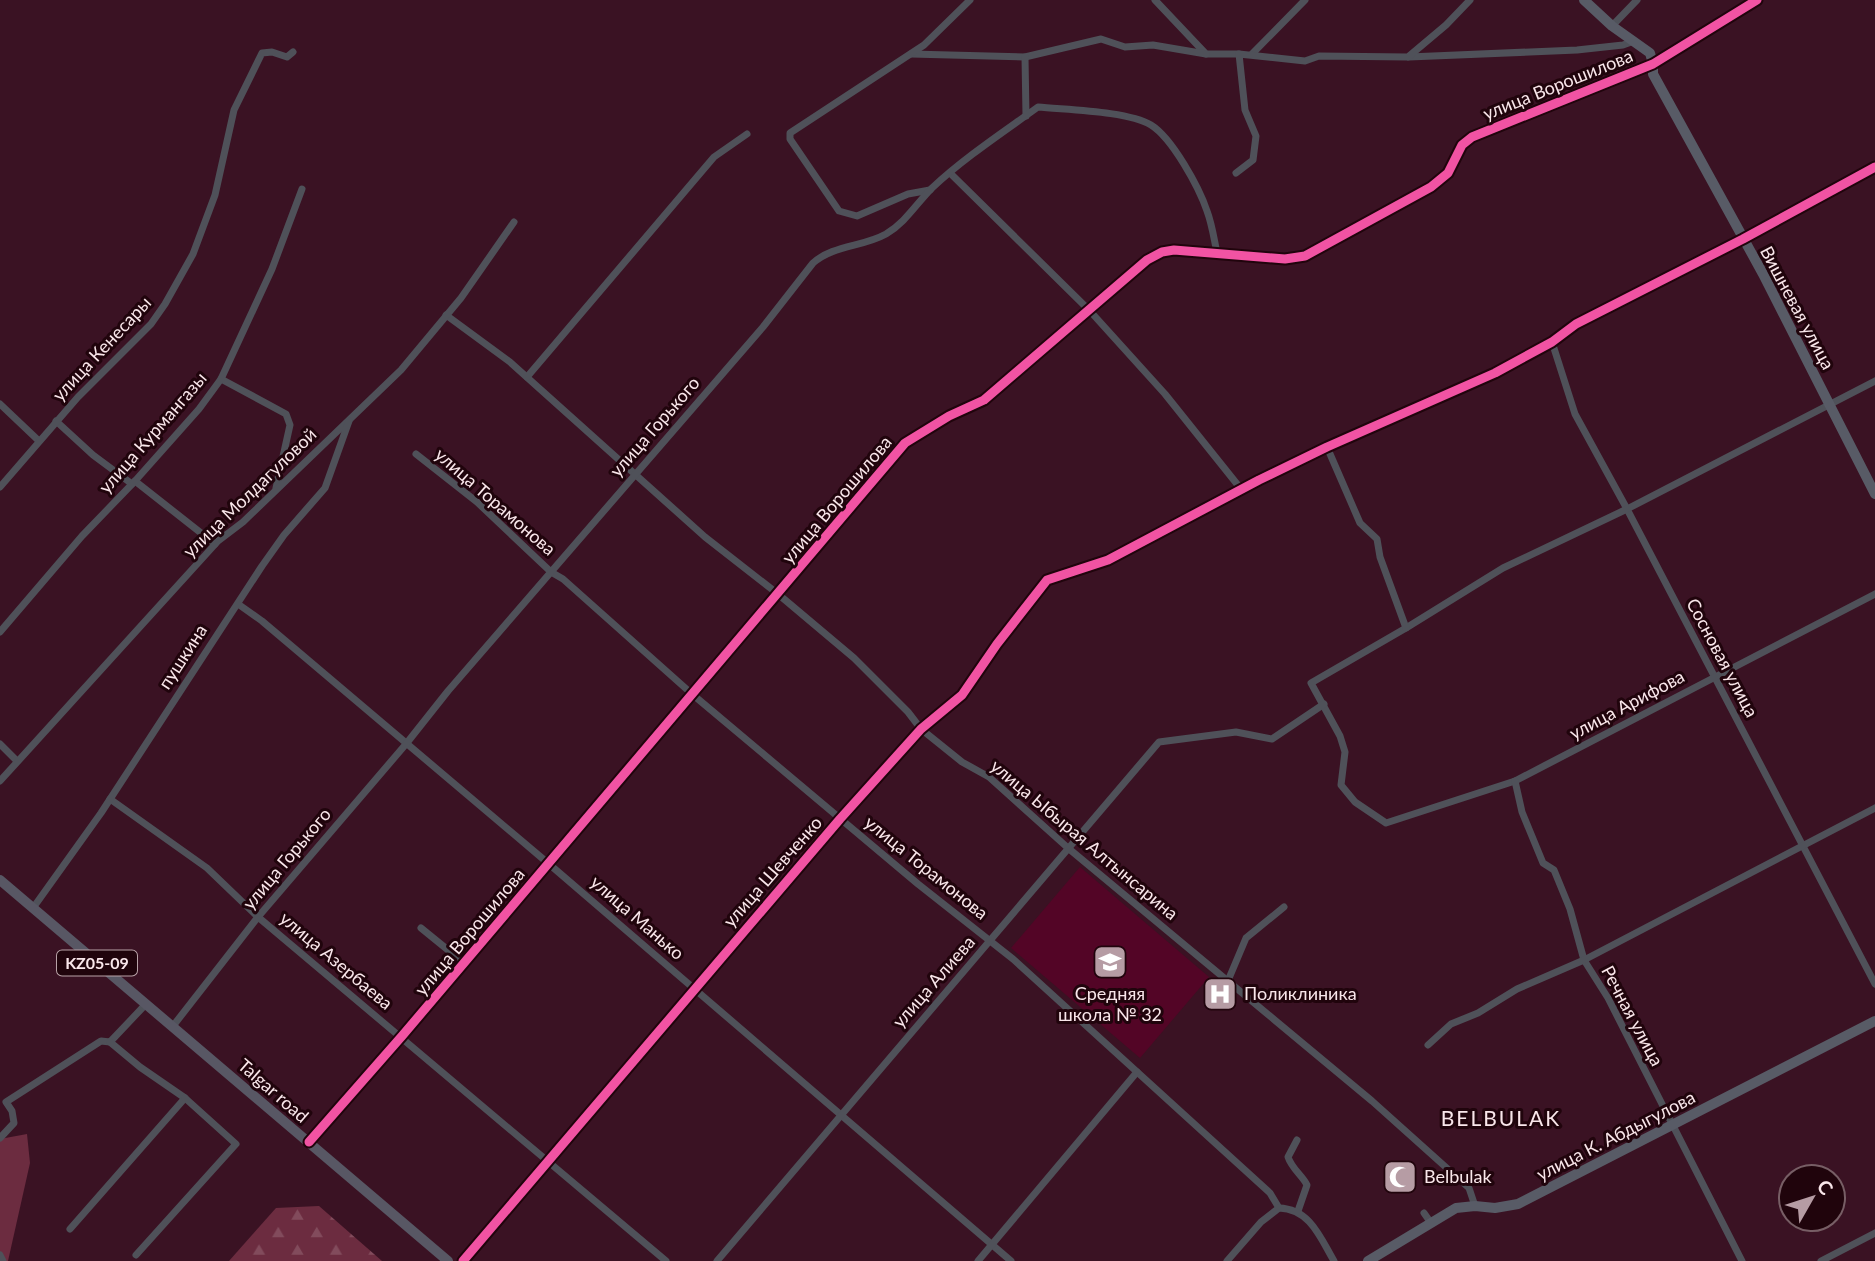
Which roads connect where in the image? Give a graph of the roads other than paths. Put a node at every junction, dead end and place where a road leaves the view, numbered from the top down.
1 (970, 0) edge
2 (1155, 0) edge
3 (1306, 0) edge
4 (1470, 0) edge
5 (1584, 0) edge
6 (1637, 0) edge
7 (1757, 0) edge
8 (1612, 26) junction
9 (1635, 40) junction
10 (293, 52) dead end
11 (911, 54) junction
12 (1206, 54) junction
13 (1239, 54) junction
14 (1252, 54) junction
15 (1025, 57) junction
16 (1408, 57) junction
17 (1653, 64) junction
18 (1026, 116) junction
19 (747, 134) dead end
20 (1875, 167) edge
21 (950, 173) junction
22 (1236, 173) dead end
23 (302, 189) dead end
24 (930, 190) junction
25 (514, 222) dead end
26 (1743, 239) junction
27 (1217, 253) junction
28 (1090, 311) junction
29 (446, 315) junction
30 (1552, 342) junction
31 (527, 377) junction
32 (221, 379) junction
33 (1875, 381) edge
34 (0, 404) edge
35 (1830, 404) junction
36 (349, 419) junction
37 (56, 421) junction
38 (39, 441) junction
39 (1328, 447) junction
40 (416, 454) dead end
41 (635, 474) junction
42 (134, 482) junction
43 (0, 486) edge
44 (1241, 489) junction
45 (275, 490) junction
46 (1875, 494) edge
47 (1627, 509) junction
48 (215, 544) junction
49 (551, 572) junction
50 (778, 594) junction
51 (1875, 594) edge
52 (238, 604) junction
53 (1406, 628) junction
54 (0, 632) edge
55 (1715, 677) junction
56 (692, 694) junction
57 (1324, 704) junction
58 (921, 729) junction
59 (0, 744) edge
60 (406, 744) junction
61 (17, 761) junction
62 (0, 781) edge
63 (1514, 781) junction
64 (110, 799) junction
65 (1875, 808) edge
66 (840, 819) junction
67 (1802, 845) junction
68 (1068, 848) junction
69 (549, 863) junction
70 (0, 880) edge
71 (1283, 907) dead end
72 (33, 908) junction
73 (258, 917) junction
74 (421, 928) dead end
75 (990, 941) junction
76 (1584, 960) junction
77 (464, 963) junction
78 (1227, 982) junction
79 (1875, 984) edge
80 (694, 988) junction
81 (146, 1004) junction
82 (1875, 1021) edge
83 (173, 1026) junction
84 (402, 1036) junction
85 (110, 1042) junction
86 (1428, 1045) dead end
87 (1137, 1072) junction
88 (185, 1098) junction
89 (841, 1114) junction
90 (1672, 1125) junction
91 (0, 1138) edge
92 (1297, 1140) dead end
93 (309, 1142) junction
94 (547, 1162) junction
95 (1475, 1206) junction
96 (1279, 1209) junction
97 (1298, 1211) junction
98 (1424, 1213) dead end
99 (1431, 1223) junction
100 (70, 1229) dead end
101 (1875, 1233) edge
102 (991, 1245) junction
103 (0, 1255) edge
104 (136, 1255) dead end
105 (3, 1261) edge
106 (448, 1261) edge
107 (463, 1261) edge
108 (666, 1261) edge
109 (717, 1261) edge
110 (978, 1261) edge
111 (1011, 1261) edge
112 (1227, 1261) edge
113 (1334, 1261) edge
114 (1368, 1261) edge
115 (1742, 1261) edge
116 (1821, 1261) edge

1 - 11 street
2 - 12 street
3 - 14 street
4 - 16 street
5 - 8 street
6 - 8 street
7 - 17 street, улица Ворошилова
8 - 9 street
9 - 16 street
9 - 17 street, Вишневая улица
10 - 37 street, улица Кенесары
11 - 15 street
11 - 24 street
12 - 13 street
12 - 15 street
13 - 14 street
13 - 22 street
14 - 16 street
15 - 18 street
17 - 26 street, Вишневая улица
17 - 27 street, улица Ворошилова
18 - 21 street, улица Горького
18 - 27 street, улица Горького
19 - 31 street
20 - 26 street, улица Шевченко
21 - 24 street, улица Горького
21 - 28 street
23 - 32 street, улица Курмангазы
24 - 41 street, улица Горького
25 - 29 street, улица Молдагуловой
26 - 30 street, улица Шевченко
26 - 35 street, Вишневая улица
27 - 28 street, улица Ворошилова
28 - 44 street
28 - 50 street, улица Ворошилова
29 - 31 street, улица Ыбырая Алтынсарина
29 - 36 street, улица Молдагуловой
30 - 39 street, улица Шевченко
30 - 47 street, Сосновая улица
31 - 41 street, улица Ыбырая Алтынсарина
32 - 42 street, улица Курмангазы
32 - 45 street
33 - 35 street
34 - 38 street
35 - 46 street, Вишневая улица
35 - 47 street
36 - 45 street, улица Молдагуловой
36 - 52 street, пушкина
37 - 38 street, улица Кенесары
37 - 42 street
38 - 43 street, улица Кенесары
39 - 44 street, улица Шевченко
39 - 53 street
40 - 49 street, улица Торамонова
41 - 49 street, улица Горького
41 - 50 street, улица Ыбырая Алтынсарина
42 - 48 street
42 - 54 street, улица Курмангазы
44 - 58 street, улица Шевченко
45 - 48 street, улица Молдагуловой
47 - 53 street
47 - 55 street, Сосновая улица
48 - 61 street, улица Молдагуловой
49 - 56 street, улица Торамонова
49 - 60 street, улица Горького
50 - 56 street, улица Ворошилова
50 - 58 street, улица Ыбырая Алтынсарина
51 - 55 street, улица Арифова
52 - 60 street, улица Манько
52 - 64 street, пушкина
53 - 57 street
55 - 63 street, улица Арифова
55 - 67 street, Сосновая улица
56 - 66 street, улица Торамонова
56 - 69 street, улица Ворошилова
57 - 63 street, улица Арифова
57 - 68 street, улица Алиева
58 - 66 street, улица Шевченко
58 - 68 street, улица Ыбырая Алтынсарина
59 - 61 street
60 - 69 street, улица Манько
60 - 73 street, улица Горького
61 - 62 street, улица Молдагуловой
63 - 76 street, Речная улица
64 - 72 street, пушкина
64 - 73 street, улица Азербаева
65 - 67 street
66 - 75 street, улица Торамонова
66 - 80 street, улица Шевченко
67 - 76 street
67 - 79 street, Сосновая улица
68 - 75 street, улица Алиева
68 - 78 street, улица Ыбырая Алтынсарина
69 - 77 street, улица Ворошилова
69 - 80 street, улица Манько
70 - 72 main road, Talgar road / KZ05-09
71 - 78 street
72 - 81 main road, Talgar road / KZ05-09
73 - 83 street, улица Горького
73 - 84 street, улица Азербаева
74 - 77 street
75 - 87 street, улица Торамонова
75 - 89 street, улица Алиева
76 - 86 street
76 - 90 street, Речная улица
77 - 84 street, улица Ворошилова
78 - 95 street, улица Ыбырая Алтынсарина
80 - 89 street, улица Манько
80 - 94 street, улица Шевченко
81 - 83 main road, Talgar road / KZ05-09
81 - 85 street
82 - 90 street, улица К. Абдыгулова
83 - 93 main road, Talgar road / KZ05-09
84 - 93 street, улица Ворошилова
84 - 94 street, улица Азербаева
85 - 88 street
85 - 91 street
87 - 96 street, улица Торамонова
87 - 102 street
88 - 100 street
88 - 104 street
89 - 102 street, улица Манько
89 - 109 street, улица Алиева
90 - 95 street, улица К. Абдыгулова
90 - 115 street, Речная улица
92 - 97 street
93 - 106 main road, Talgar road / KZ05-09
94 - 107 street, улица Шевченко
94 - 108 street, улица Азербаева
95 - 99 street, улица К. Абдыгулова
96 - 97 street
96 - 112 street
97 - 113 street
98 - 99 street
99 - 114 street, улица К. Абдыгулова
101 - 116 street
102 - 110 street
102 - 111 street, улица Манько
103 - 105 street

